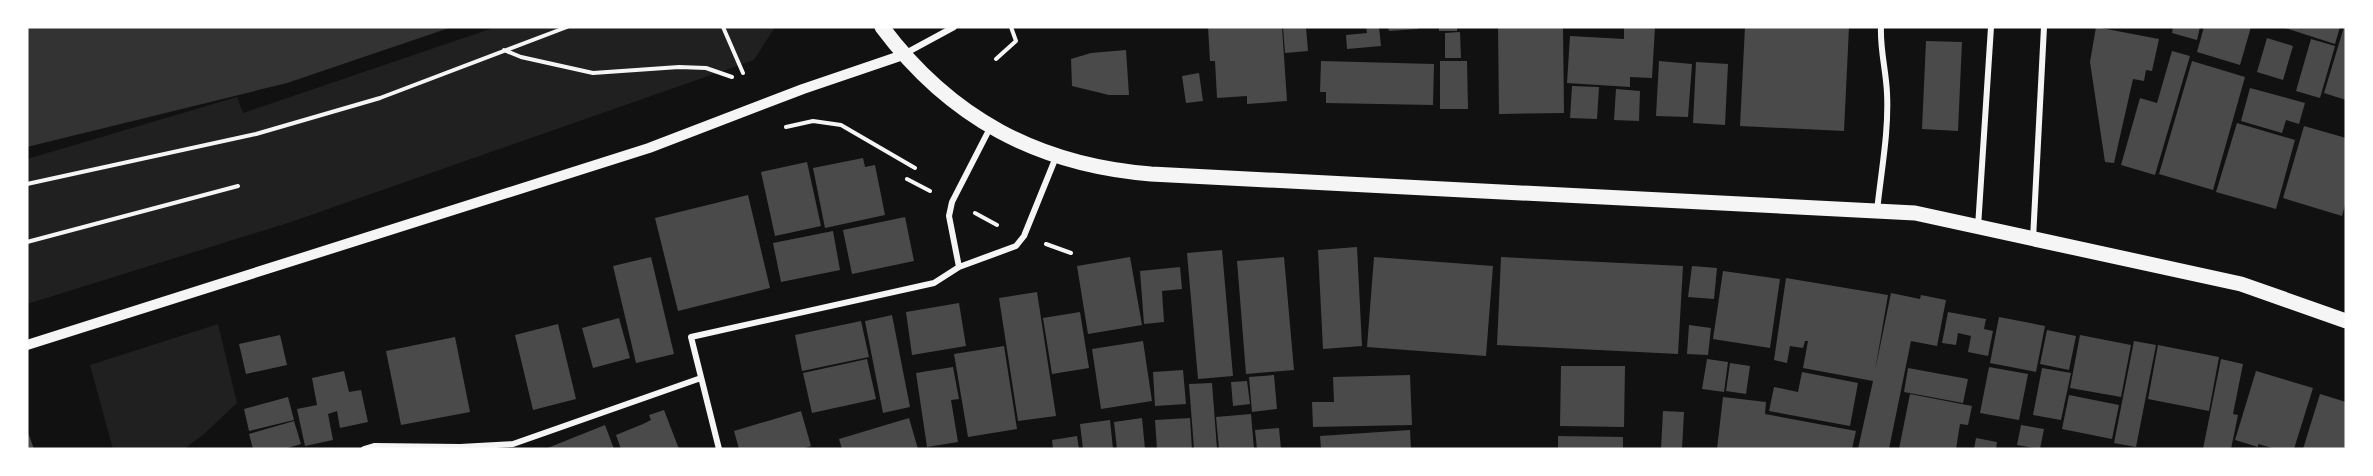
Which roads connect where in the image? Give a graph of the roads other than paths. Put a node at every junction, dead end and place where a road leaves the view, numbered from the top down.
1 (882, 27) edge
2 (954, 27) edge
3 (1881, 27) edge
4 (1991, 27) edge
5 (2044, 27) edge
6 (903, 55) junction
7 (990, 128) junction
8 (1057, 157) junction
9 (1877, 211) junction
10 (1978, 227) junction
11 (2033, 239) junction
12 (959, 267) junction
13 (2346, 321) edge
14 (27, 345) edge
15 (701, 378) junction
16 (364, 449) edge
17 (719, 449) edge

1 - 6 main road
2 - 6 street
3 - 9 street
4 - 10 street
5 - 11 street
6 - 7 main road
6 - 14 street
7 - 8 main road
7 - 12 street
8 - 9 main road
8 - 12 street
9 - 10 main road
10 - 11 main road
11 - 13 main road
12 - 15 street
15 - 16 street
15 - 17 street

